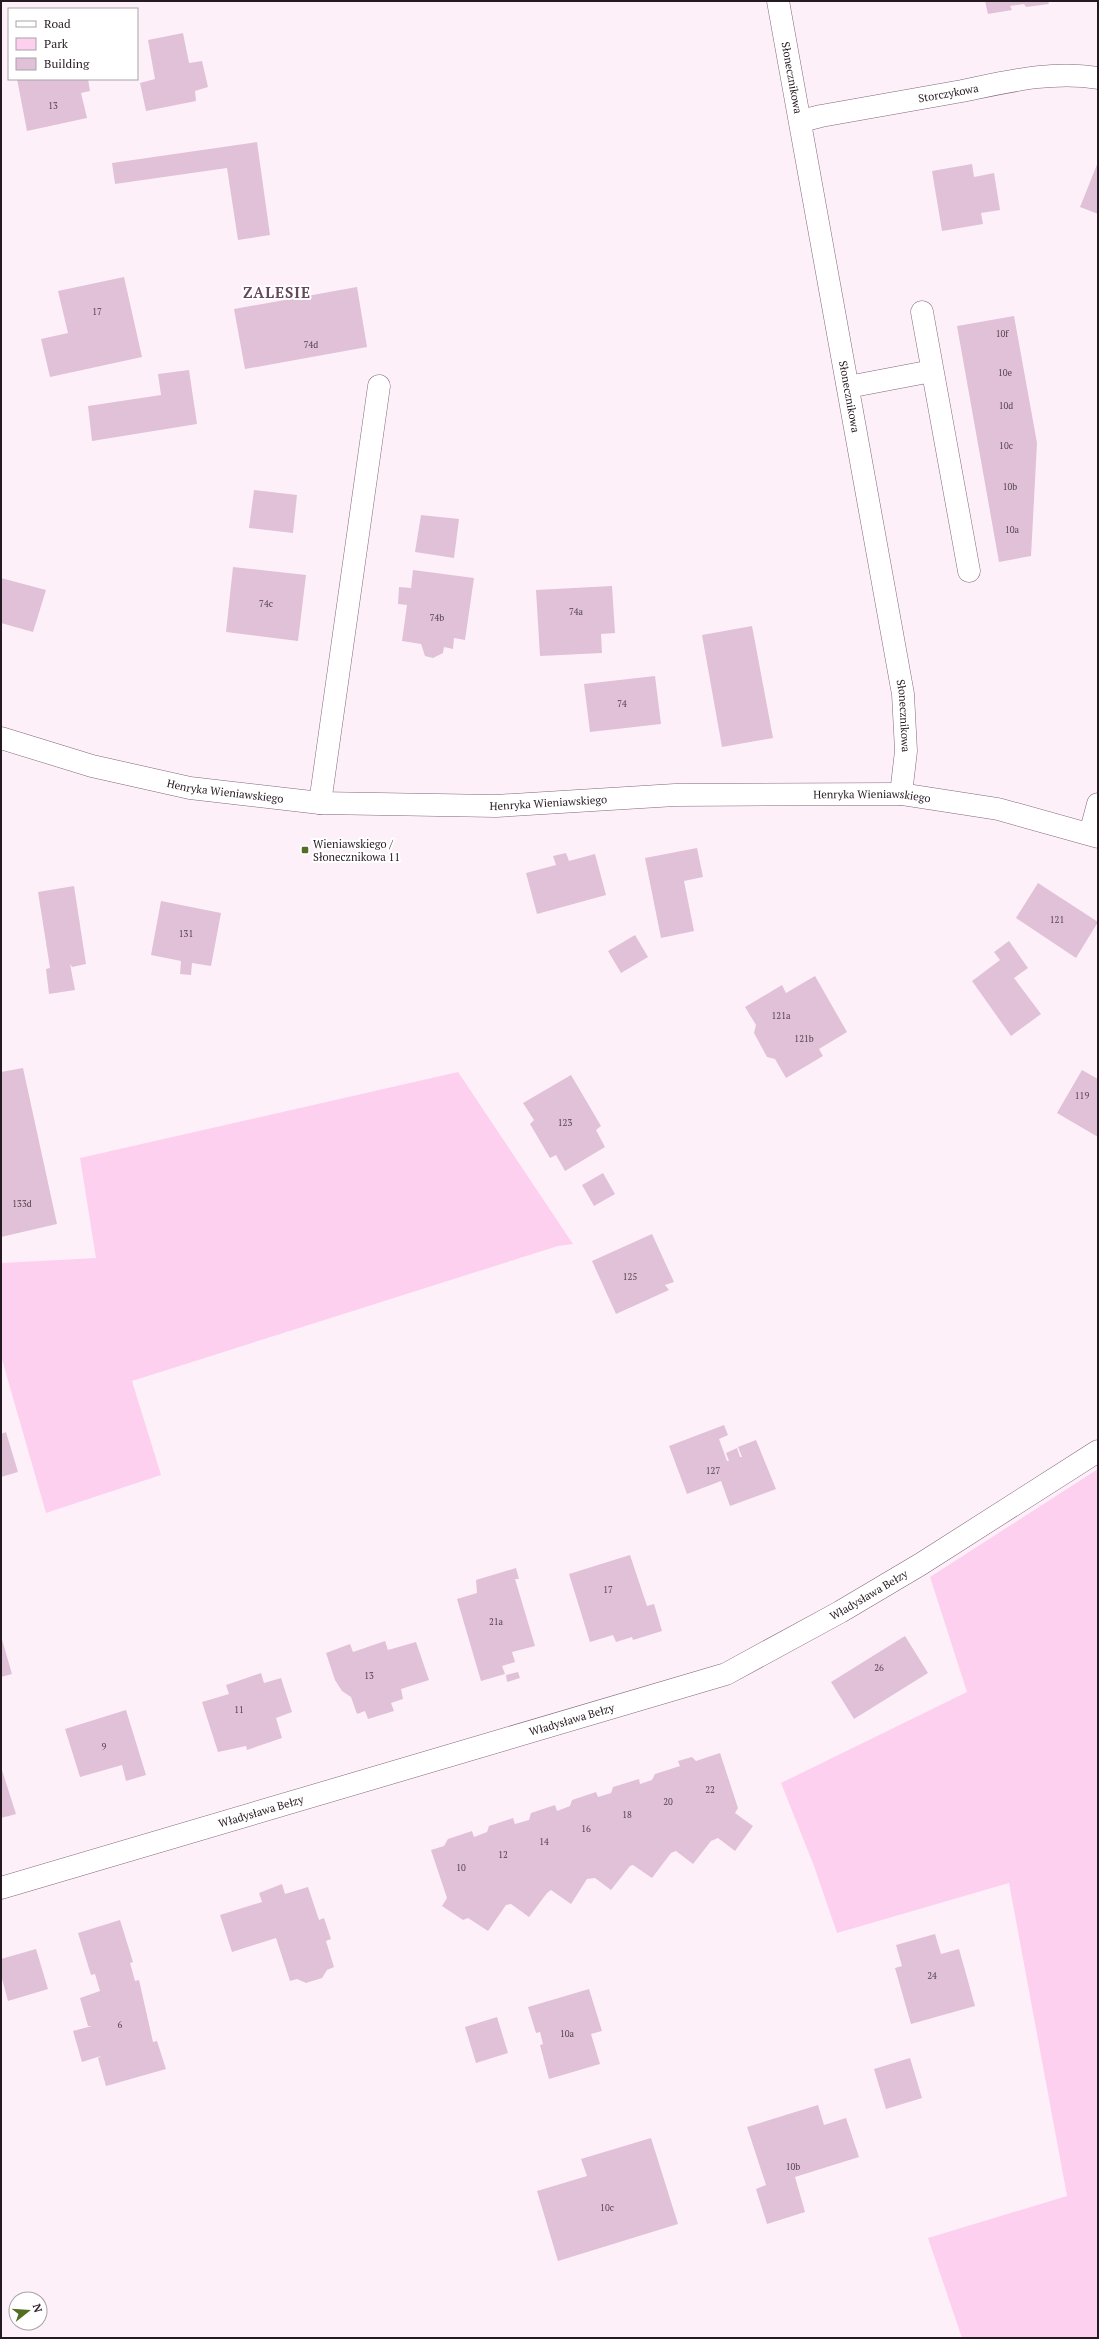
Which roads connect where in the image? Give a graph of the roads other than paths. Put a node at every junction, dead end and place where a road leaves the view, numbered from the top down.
1 (778, 1) edge
2 (1098, 78) edge
3 (801, 121) junction
4 (922, 312) dead end
5 (932, 372) junction
6 (379, 386) dead end
7 (848, 387) junction
8 (969, 571) dead end
9 (1, 738) edge
10 (901, 794) junction
11 (320, 803) junction
12 (1098, 804) edge
13 (1094, 835) edge
14 (1098, 1452) edge
15 (1, 1888) edge

1 - 3 street, Słonecznikowa
2 - 3 street, Storczykowa
3 - 7 street, Słonecznikowa
4 - 5 street
5 - 7 street
5 - 8 street
6 - 11 street
7 - 10 street, Słonecznikowa
9 - 11 street, Henryka Wieniawskiego
10 - 11 street, Henryka Wieniawskiego
10 - 13 street, Henryka Wieniawskiego
12 - 13 street
14 - 15 street, Władysława Bełzy

